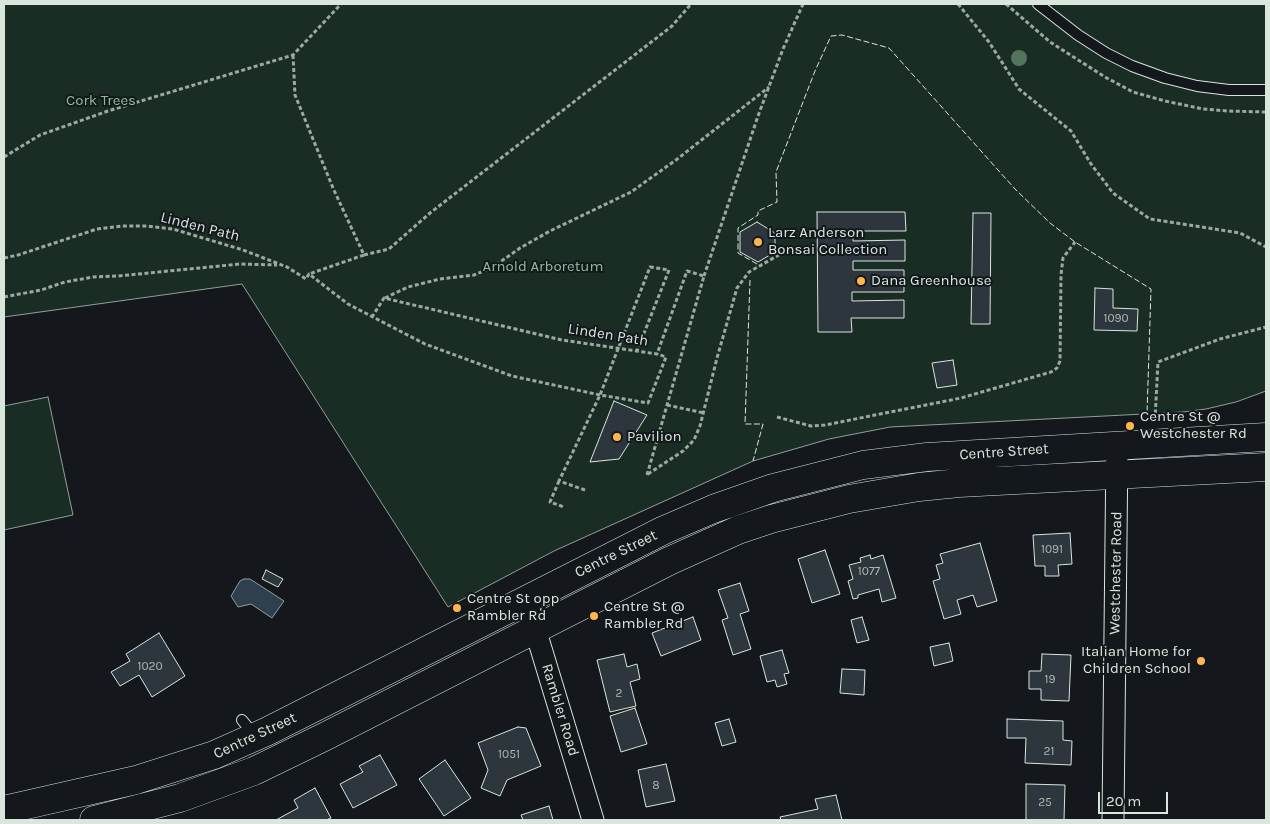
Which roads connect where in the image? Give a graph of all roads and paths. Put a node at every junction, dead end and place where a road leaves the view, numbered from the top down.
1 (341, 4) edge
2 (691, 4) edge
3 (803, 4) edge
4 (958, 4) edge
5 (1038, 4) edge
6 (294, 55) junction
7 (769, 87) junction
8 (1266, 90) edge
9 (4, 157) edge
10 (1075, 242) dead end
11 (1266, 247) edge
12 (791, 248) dead end
13 (364, 255) junction
14 (4, 258) edge
15 (280, 264) junction
16 (309, 274) junction
17 (704, 276) junction
18 (4, 297) edge
19 (384, 298) junction
20 (372, 317) junction
21 (1266, 327) edge
22 (619, 349) junction
23 (637, 351) junction
24 (657, 354) junction
25 (600, 395) junction
26 (667, 405) junction
27 (704, 413) junction
28 (777, 417) dead end
29 (1266, 437) edge
30 (1156, 443) junction
31 (1117, 445) junction
32 (1266, 467) edge
33 (1116, 475) junction
34 (559, 481) junction
35 (585, 490) dead end
36 (564, 507) dead end
37 (526, 599) junction
38 (535, 628) junction
39 (4, 810) edge
40 (94, 820) edge
41 (593, 820) edge
42 (1113, 820) edge

1 - 6 path
2 - 13 path
3 - 7 path
4 - 11 path
5 - 8 lane
6 - 9 path
6 - 13 path
7 - 17 path
7 - 19 path
10 - 28 path
12 - 27 path
13 - 16 path
14 - 15 path, Linden Path
15 - 16 path, Linden Path
15 - 18 path
16 - 20 path, Linden Path
17 - 24 path
17 - 26 path
19 - 20 path
19 - 22 path, Linden Path
20 - 25 path, Linden Path
21 - 30 path
22 - 23 path, Linden Path
22 - 23 path
22 - 25 path
23 - 24 path, Linden Path
24 - 25 path, Linden Path
25 - 34 path
26 - 27 path
26 - 27 path
29 - 30 highway, Centre Street
30 - 31 highway, Centre Street
31 - 33 street, Westchester Road
31 - 37 highway, Centre Street
32 - 33 highway, Centre Street
33 - 38 highway, Centre Street
33 - 42 street, Westchester Road
34 - 35 path
34 - 36 path
37 - 38 street, Rambler Road
37 - 39 highway, Centre Street
38 - 40 highway, Centre Street
38 - 41 street, Rambler Road

